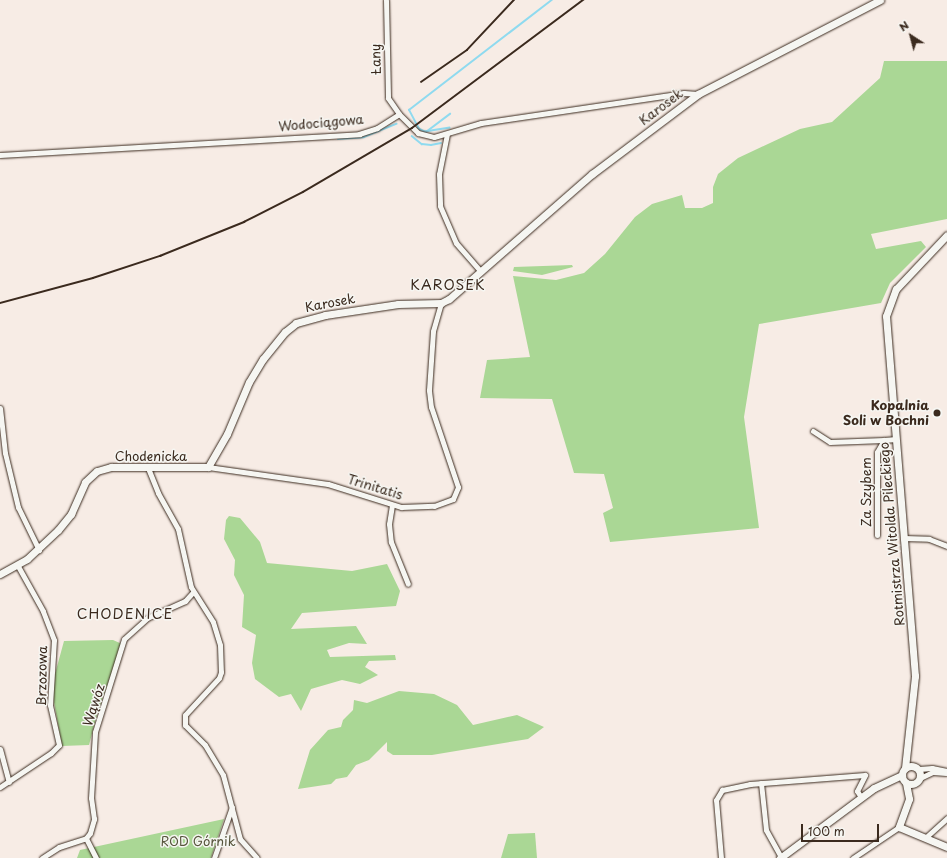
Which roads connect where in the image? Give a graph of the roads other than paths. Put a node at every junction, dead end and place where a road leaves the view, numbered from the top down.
1 (386, 0) edge
2 (880, 0) edge
3 (698, 94) junction
4 (399, 114) junction
5 (446, 134) junction
6 (0, 155) edge
7 (947, 235) edge
8 (481, 272) junction
9 (441, 303) junction
10 (0, 408) edge
11 (813, 431) dead end
12 (896, 439) junction
13 (884, 440) junction
14 (208, 467) junction
15 (148, 468) junction
16 (392, 505) junction
17 (877, 535) dead end
18 (904, 538) junction
19 (947, 546) edge
20 (39, 550) junction
21 (18, 566) junction
22 (0, 574) edge
23 (408, 584) dead end
24 (193, 592) junction
25 (910, 726) junction
26 (0, 749) edge
27 (918, 768) junction
28 (947, 772) edge
29 (904, 777) junction
30 (918, 781) junction
31 (9, 782) junction
32 (761, 783) junction
33 (0, 787) edge
34 (863, 796) junction
35 (232, 806) junction
36 (905, 814) junction
37 (947, 818) edge
38 (899, 827) junction
39 (86, 838) junction
40 (926, 838) junction
41 (947, 847) edge
42 (781, 857) edge
43 (42, 858) edge
44 (96, 858) edge
45 (214, 858) edge
46 (257, 858) edge
47 (720, 858) edge
48 (853, 858) edge

1 - 4 street, Łany
2 - 3 street, Karosek
3 - 5 street
3 - 8 street, Karosek
4 - 5 street
4 - 6 street, Wodociągowa
5 - 8 street
7 - 12 street, Rotmistrza Witolda Pileckiego
8 - 9 street, Karosek
9 - 14 street, Karosek
9 - 16 street, Trinitatis
10 - 20 street
11 - 13 street
12 - 13 street
12 - 18 street, Rotmistrza Witolda Pileckiego
13 - 17 street, Za Szybem
14 - 15 street, Chodenicka
14 - 16 street, Trinitatis
15 - 20 street, Chodenicka
15 - 24 street
16 - 23 street
18 - 19 street
18 - 25 street, Rotmistrza Witolda Pileckiego
20 - 21 street, Chodenicka
21 - 22 street, Chodenicka
21 - 31 street, Brzozowa
24 - 35 street
24 - 39 street, Wąwóz
25 - 27 street, Rotmistrza Witolda Pileckiego
25 - 29 street, Rotmistrza Witolda Pileckiego
26 - 31 street
27 - 28 street
27 - 29 street
27 - 30 street, Rotmistrza Witolda Pileckiego
28 - 30 street
29 - 30 street
29 - 34 street
29 - 36 street, Rotmistrza Witolda Pileckiego
30 - 36 street
31 - 33 street
32 - 34 street
32 - 42 street
32 - 47 street
34 - 42 street
35 - 45 street
35 - 46 street
36 - 38 street
37 - 40 street
38 - 40 street
38 - 48 street
39 - 43 street
39 - 44 street
40 - 41 street

